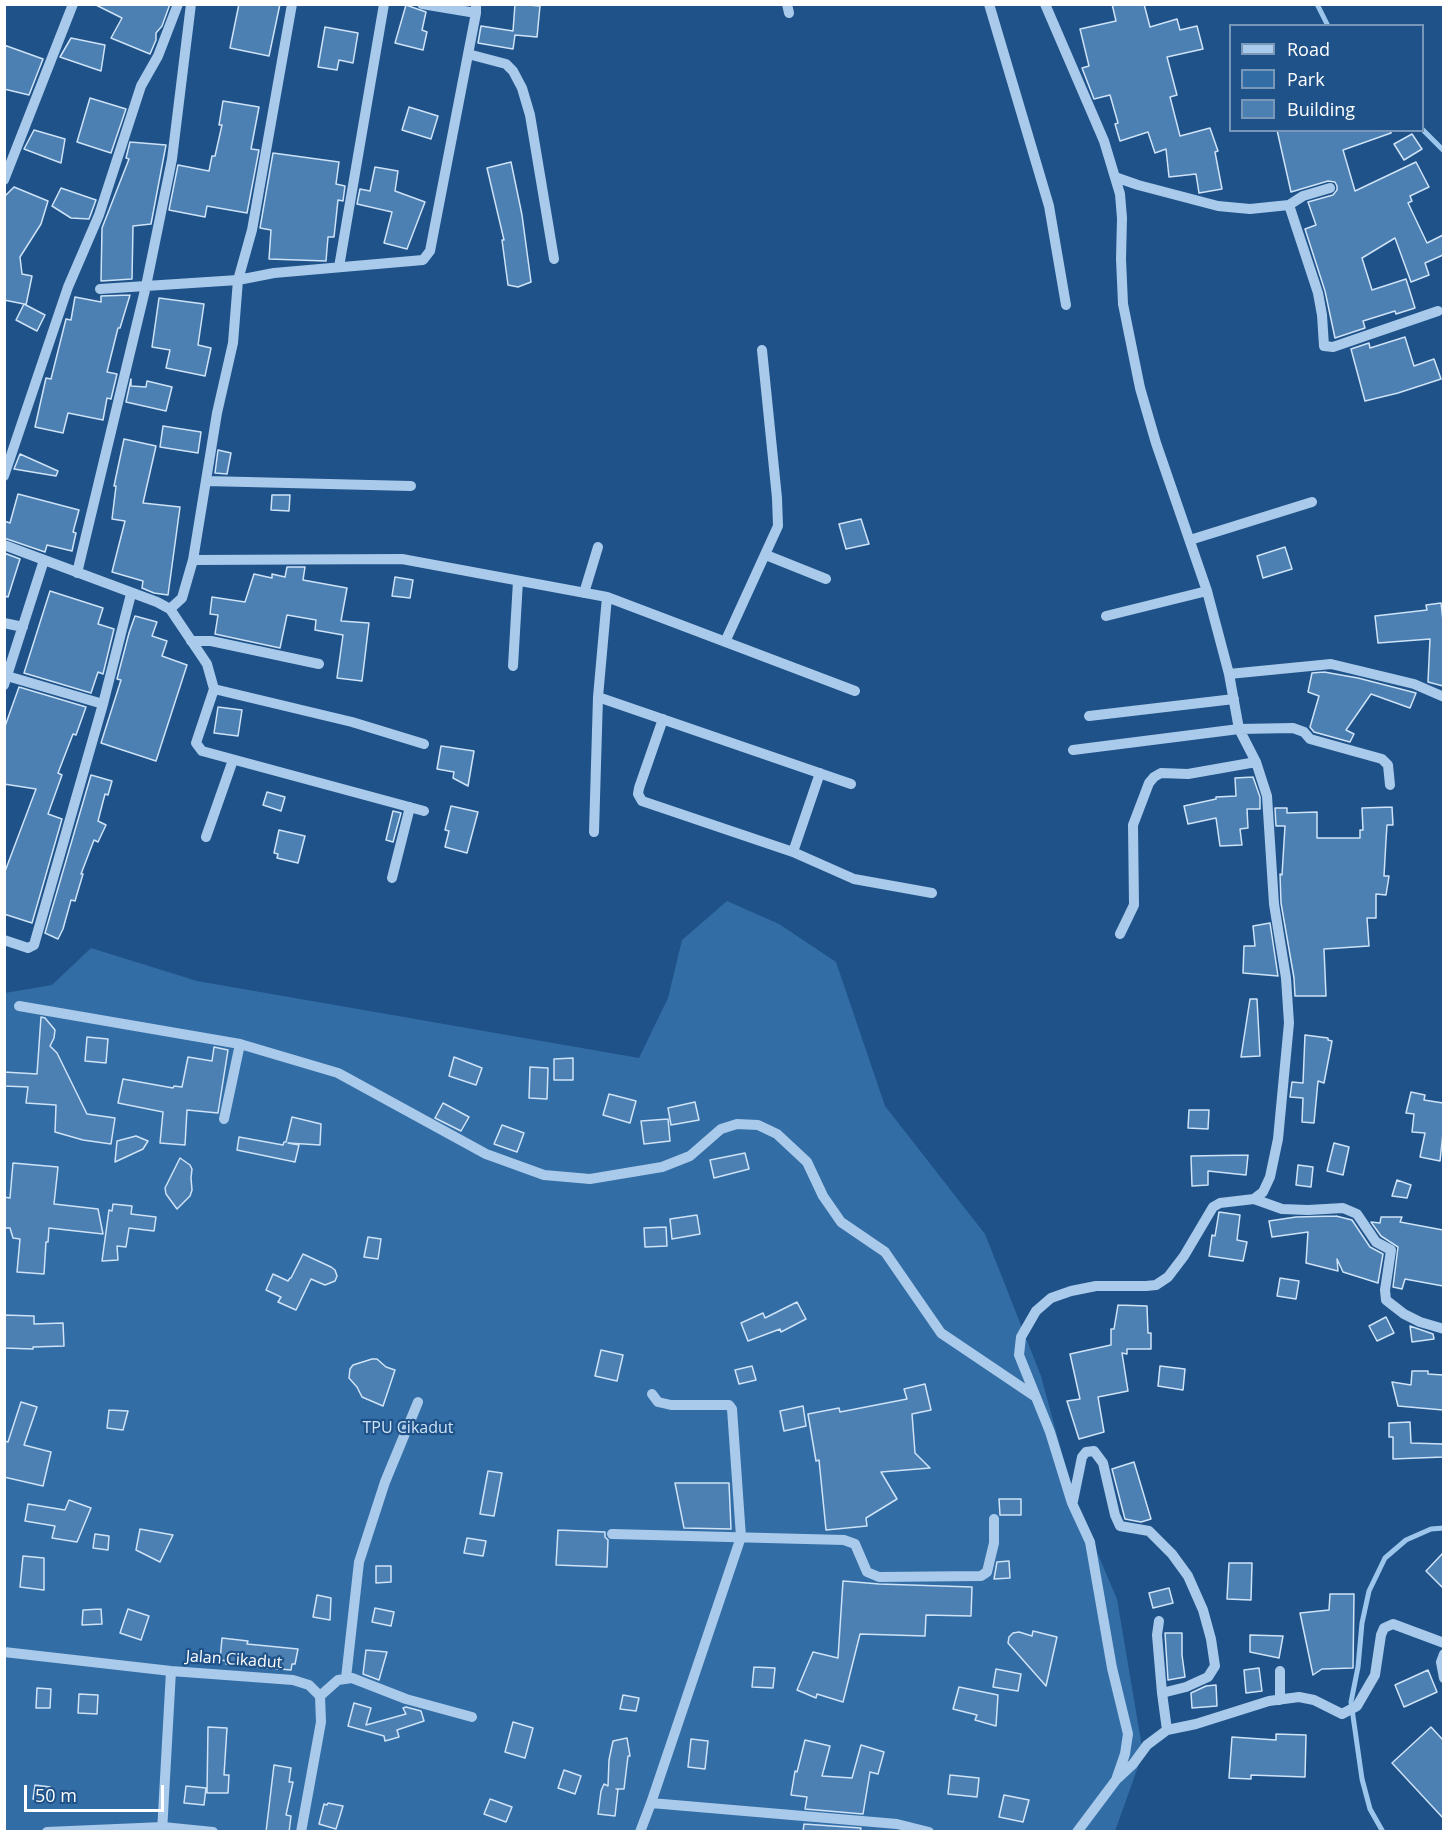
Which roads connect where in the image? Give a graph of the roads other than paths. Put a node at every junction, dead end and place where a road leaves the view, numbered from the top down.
1 (73, 4) edge
2 (178, 4) edge
3 (191, 4) edge
4 (292, 4) edge
5 (384, 4) edge
6 (422, 4) edge
7 (989, 4) edge
8 (1045, 4) edge
9 (476, 9) edge
10 (468, 54) junction
11 (1114, 177) junction
12 (4, 180) edge
13 (1330, 188) dead end
14 (1289, 205) junction
15 (554, 259) dead end
16 (339, 267) junction
17 (238, 280) junction
18 (146, 286) junction
19 (100, 289) dead end
20 (1066, 305) dead end
21 (1438, 311) dead end
22 (762, 350) dead end
23 (4, 476) edge
24 (206, 481) junction
25 (411, 486) dead end
26 (1312, 502) dead end
27 (1190, 540) junction
28 (4, 545) edge
29 (598, 547) dead end
30 (766, 555) junction
31 (44, 560) junction
32 (194, 560) junction
33 (77, 573) junction
34 (826, 579) dead end
35 (518, 581) junction
36 (1207, 591) junction
37 (584, 592) junction
38 (131, 594) junction
39 (608, 597) junction
40 (170, 609) junction
41 (1106, 616) dead end
42 (4, 623) edge
43 (22, 627) junction
44 (191, 641) junction
45 (725, 642) junction
46 (319, 664) dead end
47 (513, 666) dead end
48 (1230, 675) junction
49 (6, 681) edge
50 (214, 689) junction
51 (855, 691) dead end
52 (598, 696) junction
53 (1443, 697) edge
54 (1234, 699) junction
55 (103, 704) junction
56 (1089, 716) dead end
57 (663, 719) junction
58 (1239, 729) junction
59 (424, 744) dead end
60 (1073, 750) dead end
61 (233, 760) junction
62 (1256, 762) junction
63 (820, 773) junction
64 (851, 784) dead end
65 (1389, 786) dead end
66 (410, 807) junction
67 (424, 811) dead end
68 (594, 832) dead end
69 (206, 837) dead end
70 (793, 852) junction
71 (392, 878) dead end
72 (932, 892) dead end
73 (1120, 934) dead end
74 (4, 940) edge
75 (19, 1006) dead end
76 (240, 1044) junction
77 (224, 1119) dead end
78 (1254, 1198) junction
79 (1443, 1329) edge
80 (652, 1394) dead end
81 (1036, 1397) junction
82 (418, 1402) dead end
83 (1072, 1503) junction
84 (994, 1519) dead end
85 (612, 1534) dead end
86 (741, 1537) junction
87 (1158, 1621) dead end
88 (1443, 1643) edge
89 (4, 1652) edge
90 (1443, 1654) edge
91 (171, 1671) junction
92 (1280, 1671) dead end
93 (346, 1678) junction
94 (1443, 1678) edge
95 (1162, 1693) junction
96 (320, 1696) junction
97 (1280, 1700) junction
98 (472, 1717) dead end
99 (1167, 1730) junction
100 (1116, 1780) junction
101 (651, 1803) junction
102 (162, 1829) edge
103 (46, 1832) edge
104 (213, 1832) edge
105 (301, 1832) edge
106 (640, 1832) edge
107 (929, 1832) edge
108 (1077, 1832) edge

1 - 12 street
2 - 23 street
3 - 18 street
4 - 17 street
5 - 16 street
6 - 9 street
7 - 20 street
8 - 11 street
9 - 10 street
10 - 15 street
10 - 16 street
11 - 14 street
11 - 27 street
13 - 14 street
14 - 21 street
16 - 17 street
17 - 18 street
17 - 24 street
18 - 19 street
18 - 33 street
22 - 30 street
24 - 25 street
24 - 32 street
26 - 27 street
27 - 36 street
28 - 31 street
29 - 37 street
30 - 34 street
30 - 45 street
31 - 33 street
31 - 43 street
32 - 35 street
32 - 40 street
33 - 38 street
35 - 37 street
35 - 47 street
36 - 41 street
36 - 48 street
37 - 39 street
38 - 40 street
38 - 55 street
39 - 45 street
39 - 52 street
40 - 44 street
42 - 43 street
43 - 49 street
44 - 46 street
44 - 50 street
45 - 51 street
48 - 53 street
48 - 54 street
49 - 55 street
50 - 59 street
50 - 61 street
52 - 57 street
52 - 68 street
54 - 56 street
54 - 58 street
55 - 74 street
57 - 63 street
57 - 70 street
58 - 60 street
58 - 62 street
58 - 65 street
61 - 66 street
61 - 69 street
62 - 73 street
62 - 78 street
63 - 64 street
63 - 70 street
66 - 67 street
66 - 71 street
70 - 72 street
75 - 76 street
76 - 77 street
76 - 81 street
78 - 79 street
78 - 81 street
80 - 86 street
81 - 83 street
82 - 93 street
83 - 95 street
83 - 100 street
84 - 86 street
85 - 86 street
86 - 101 street
87 - 95 street
88 - 97 street
89 - 91 street, Jalan Cikadut
90 - 94 street
91 - 96 street, Jalan Cikadut
91 - 102 street
92 - 97 street
93 - 96 street
93 - 98 street
95 - 99 street
96 - 105 street
97 - 99 street
99 - 100 street
100 - 108 street
101 - 106 street
101 - 107 street
102 - 103 street
102 - 104 street

